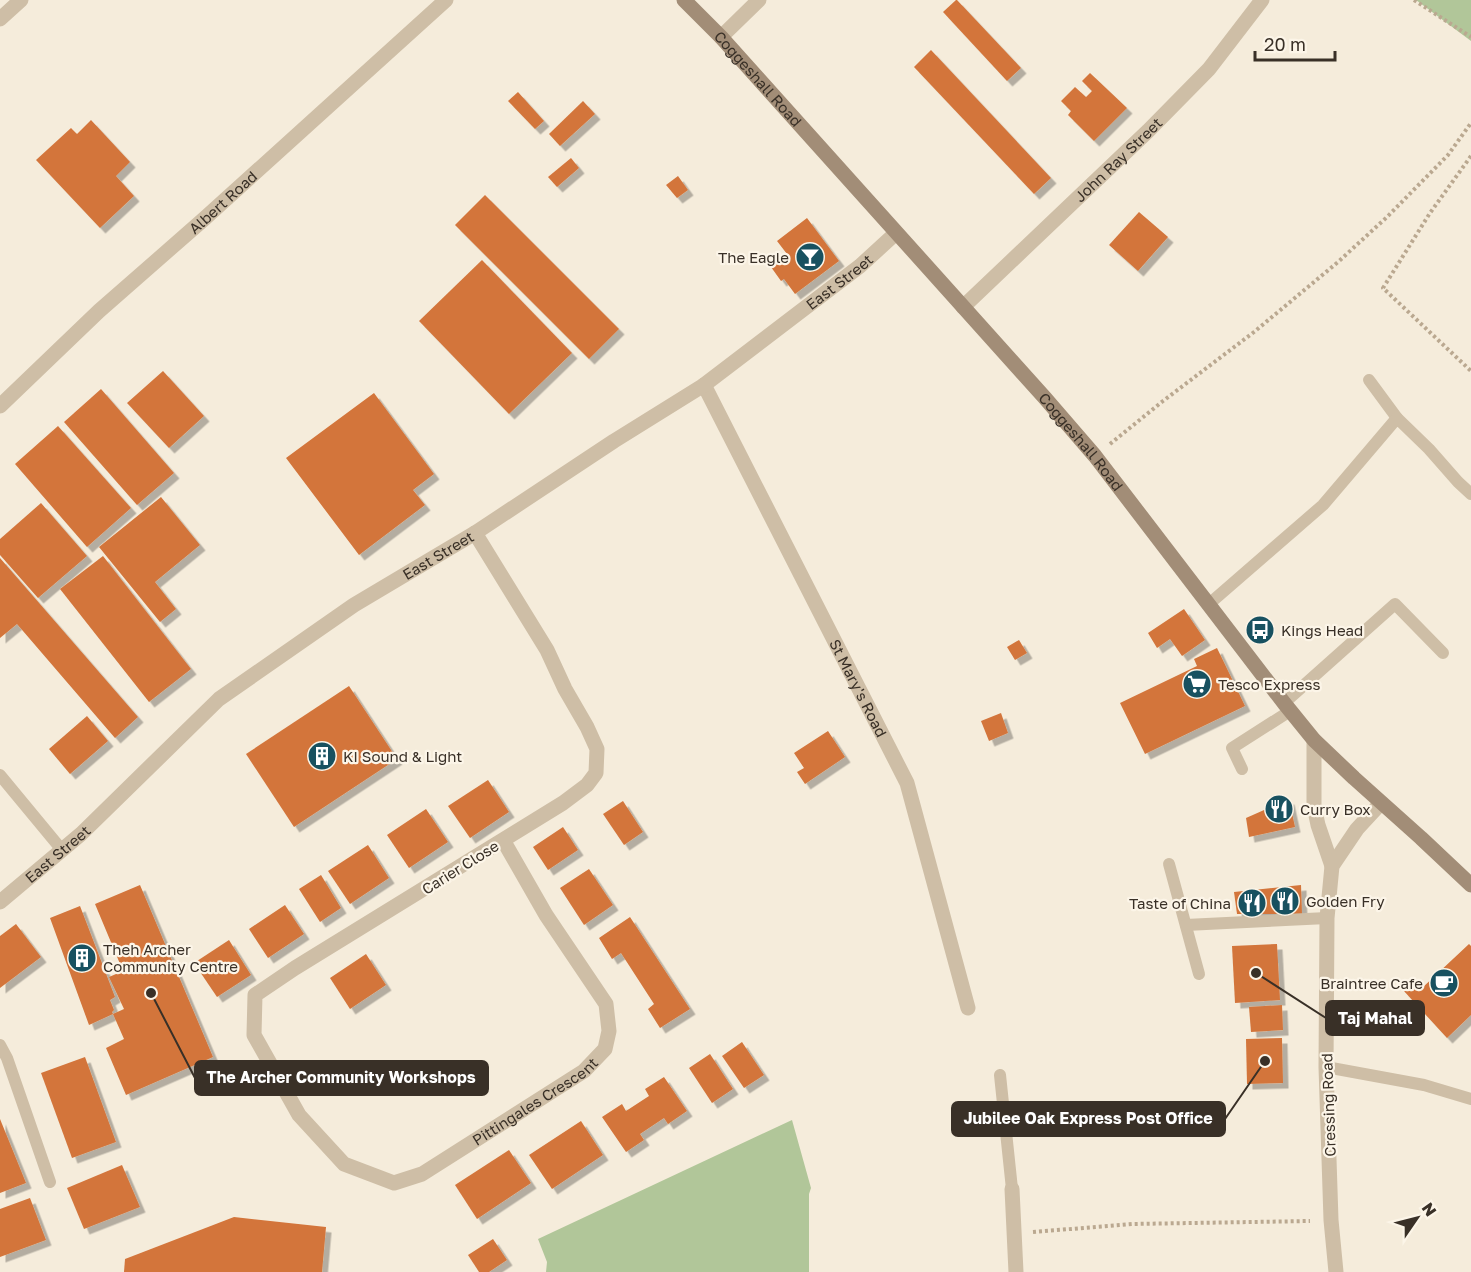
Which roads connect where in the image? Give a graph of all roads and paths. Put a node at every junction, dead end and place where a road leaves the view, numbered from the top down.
1 (21, 0) edge
2 (446, 0) edge
3 (684, 0) edge
4 (759, 0) edge
5 (1262, 0) edge
6 (1414, 0) edge
7 (0, 19) edge
8 (721, 37) junction
9 (1471, 37) edge
10 (1471, 123) edge
11 (1471, 156) edge
12 (896, 233) junction
13 (963, 307) junction
14 (1471, 371) edge
15 (1369, 380) dead end
16 (704, 385) junction
17 (0, 406) edge
18 (1397, 418) junction
19 (1095, 456) junction
20 (1471, 494) edge
21 (475, 532) junction
22 (1209, 604) junction
23 (1443, 653) dead end
24 (1287, 707) junction
25 (1314, 740) junction
26 (1242, 769) dead end
27 (1, 777) edge
28 (1381, 803) junction
29 (503, 840) junction
30 (62, 850) junction
31 (1169, 864) dead end
32 (1332, 866) junction
33 (1471, 885) edge
34 (0, 903) edge
35 (1327, 918) junction
36 (1186, 925) junction
37 (1199, 974) dead end
38 (968, 1008) dead end
39 (0, 1045) edge
40 (1326, 1066) junction
41 (1000, 1075) dead end
42 (1471, 1099) edge
43 (344, 1164) joint
44 (50, 1182) dead end
45 (1012, 1189) joint
46 (1331, 1220) junction
47 (1014, 1234) junction
48 (1016, 1272) edge
49 (1336, 1272) edge

1 - 7 street
2 - 17 street, Albert Road
3 - 8 main road, Coggeshall Road
4 - 8 street
5 - 13 street, John Ray Street
6 - 9 path
8 - 12 main road, Coggeshall Road
10 - 19 path
11 - 14 path
12 - 13 main road, Coggeshall Road
12 - 16 street, East Street
13 - 19 main road, Coggeshall Road
15 - 18 lane
16 - 21 street, East Street
16 - 38 street, St Mary's Road
18 - 20 lane
18 - 22 lane
19 - 22 main road, Coggeshall Road
21 - 29 street, Carier Close
21 - 30 street, East Street
22 - 24 main road, Coggeshall Road
23 - 24 lane
24 - 25 main road, Coggeshall Road
24 - 26 lane
25 - 28 main road, Coggeshall Road
25 - 32 street, Cressing Road
27 - 30 lane
28 - 32 street, Cressing Road
28 - 33 main road, Coggeshall Road
29 - 43 street, Carier Close
29 - 43 street, Pittingales Crescent
30 - 34 street, East Street
31 - 36 lane
32 - 35 street, Cressing Road
35 - 36 lane
35 - 40 street, Cressing Road
36 - 37 lane
39 - 44 lane
40 - 42 lane
40 - 46 street, Cressing Road
41 - 45 lane
45 - 47 street
46 - 47 path
46 - 49 street, Cressing Road
47 - 48 street

